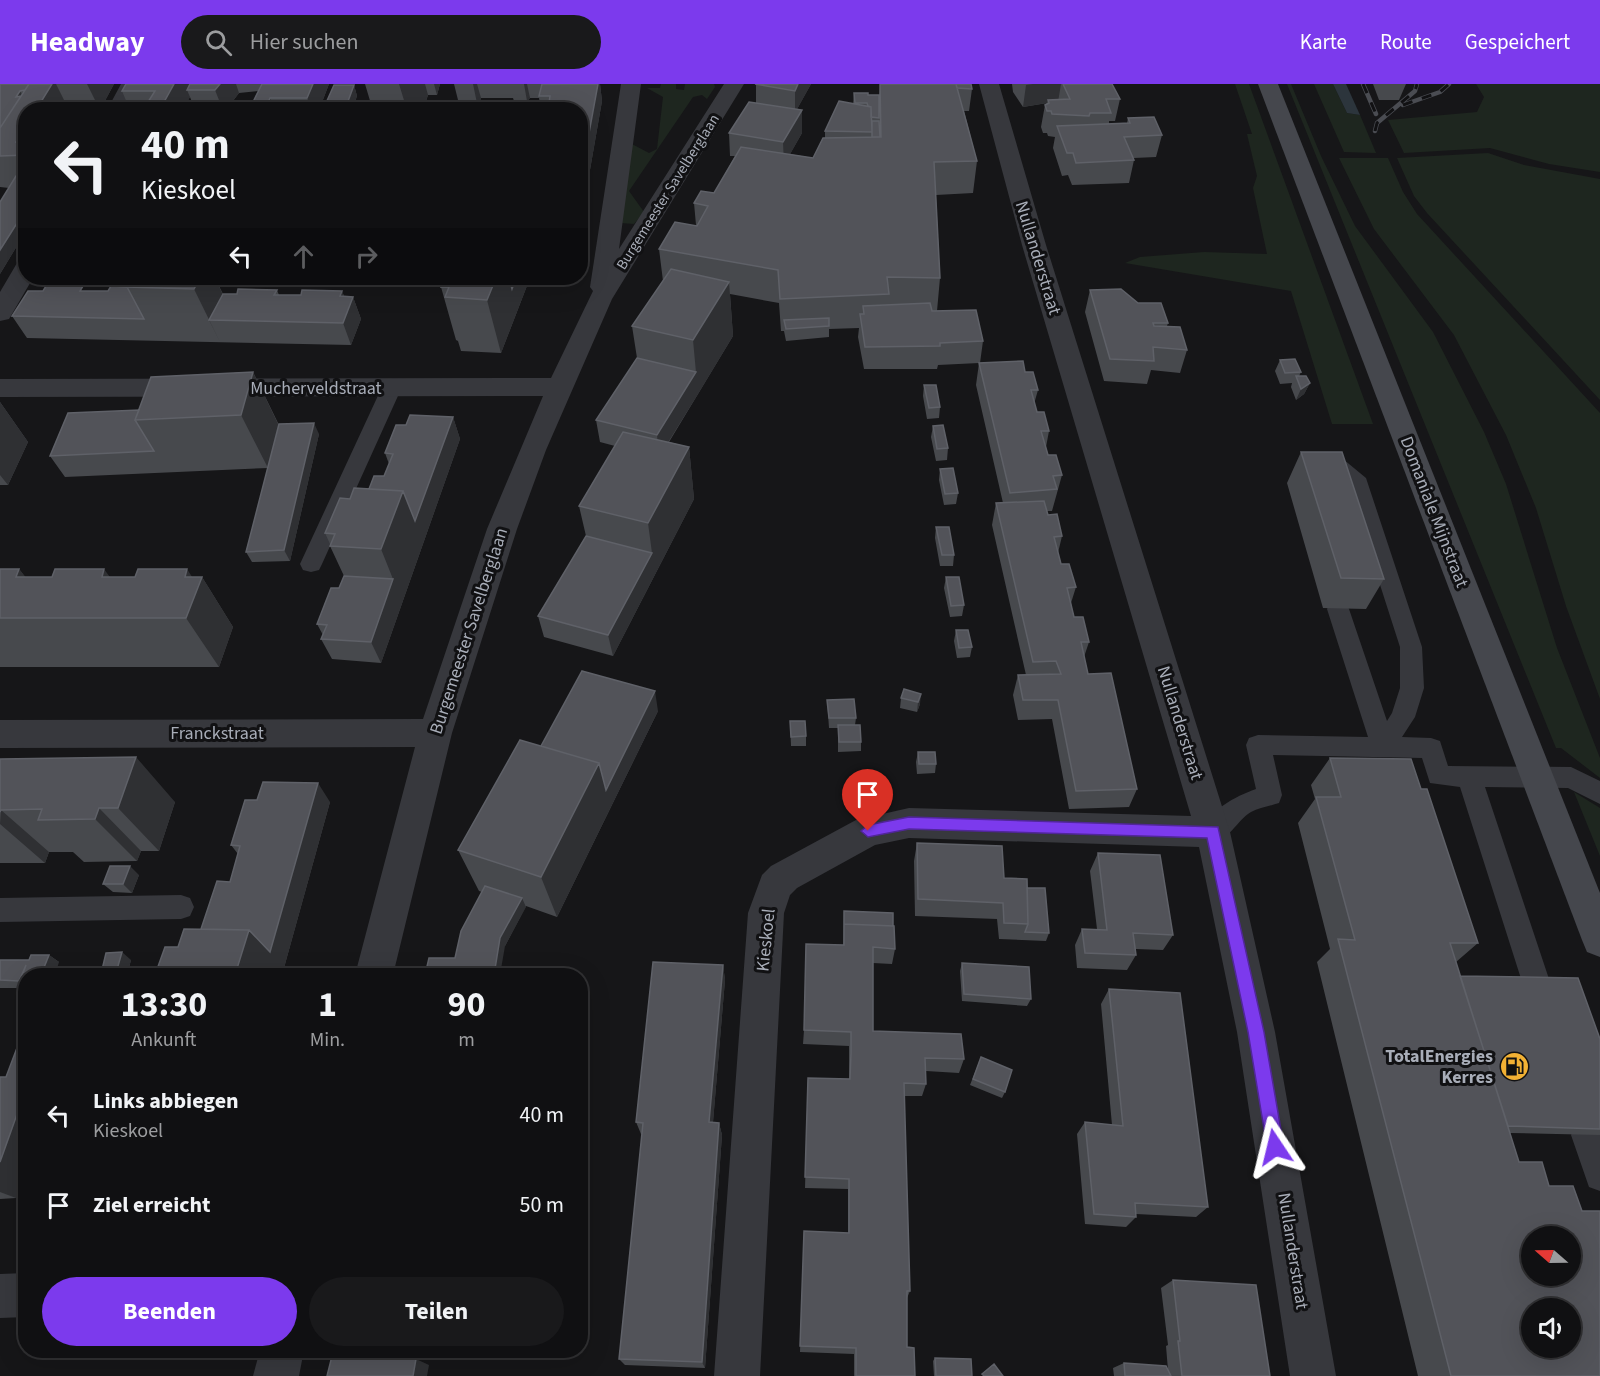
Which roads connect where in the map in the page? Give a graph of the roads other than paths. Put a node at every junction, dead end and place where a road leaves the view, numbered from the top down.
1 (131, 84) edge
2 (631, 84) edge
3 (735, 84) edge
4 (989, 84) edge
5 (1268, 84) edge
6 (121, 102) edge
7 (18, 282) edge
8 (600, 299) junction
9 (0, 313) edge
10 (392, 387) junction
11 (560, 387) junction
12 (0, 388) edge
13 (1303, 483) edge
14 (310, 564) dead end
15 (1338, 609) dead end
16 (435, 733) junction
17 (0, 734) edge
18 (1383, 746) junction
19 (1469, 776) junction
20 (1538, 777) junction
21 (1600, 793) edge
22 (1213, 832) junction
23 (181, 907) dead end
24 (0, 910) edge
25 (1600, 940) edge
26 (376, 968) edge
27 (1537, 985) edge
28 (1586, 1135) edge
29 (1600, 1176) edge
30 (18, 1295) edge
31 (0, 1296) edge
32 (280, 1358) edge
33 (276, 1376) edge
34 (737, 1376) edge
35 (1313, 1376) edge

1 - 6 street
2 - 8 street, Burgemeester Savelberglaan
3 - 8 street, Burgemeester Savelberglaan
4 - 22 street, Nullanderstraat
5 - 20 main road, Domaniale Mijnstraat
7 - 9 street
8 - 11 street, Burgemeester Savelberglaan
10 - 11 street, Mucherveldstraat
10 - 12 street, Mucherveldstraat
10 - 14 lane
11 - 16 street, Burgemeester Savelberglaan
13 - 18 lane
15 - 18 lane
16 - 17 street, Franckstraat
16 - 26 street, Burgemeester Savelberglaan
18 - 19 lane
18 - 22 lane
19 - 20 lane
19 - 27 lane
20 - 21 lane
20 - 25 main road, Domaniale Mijnstraat
22 - 34 street, Kieskoel
22 - 35 street, Nullanderstraat
23 - 24 lane
28 - 29 lane
30 - 31 street
32 - 33 street

